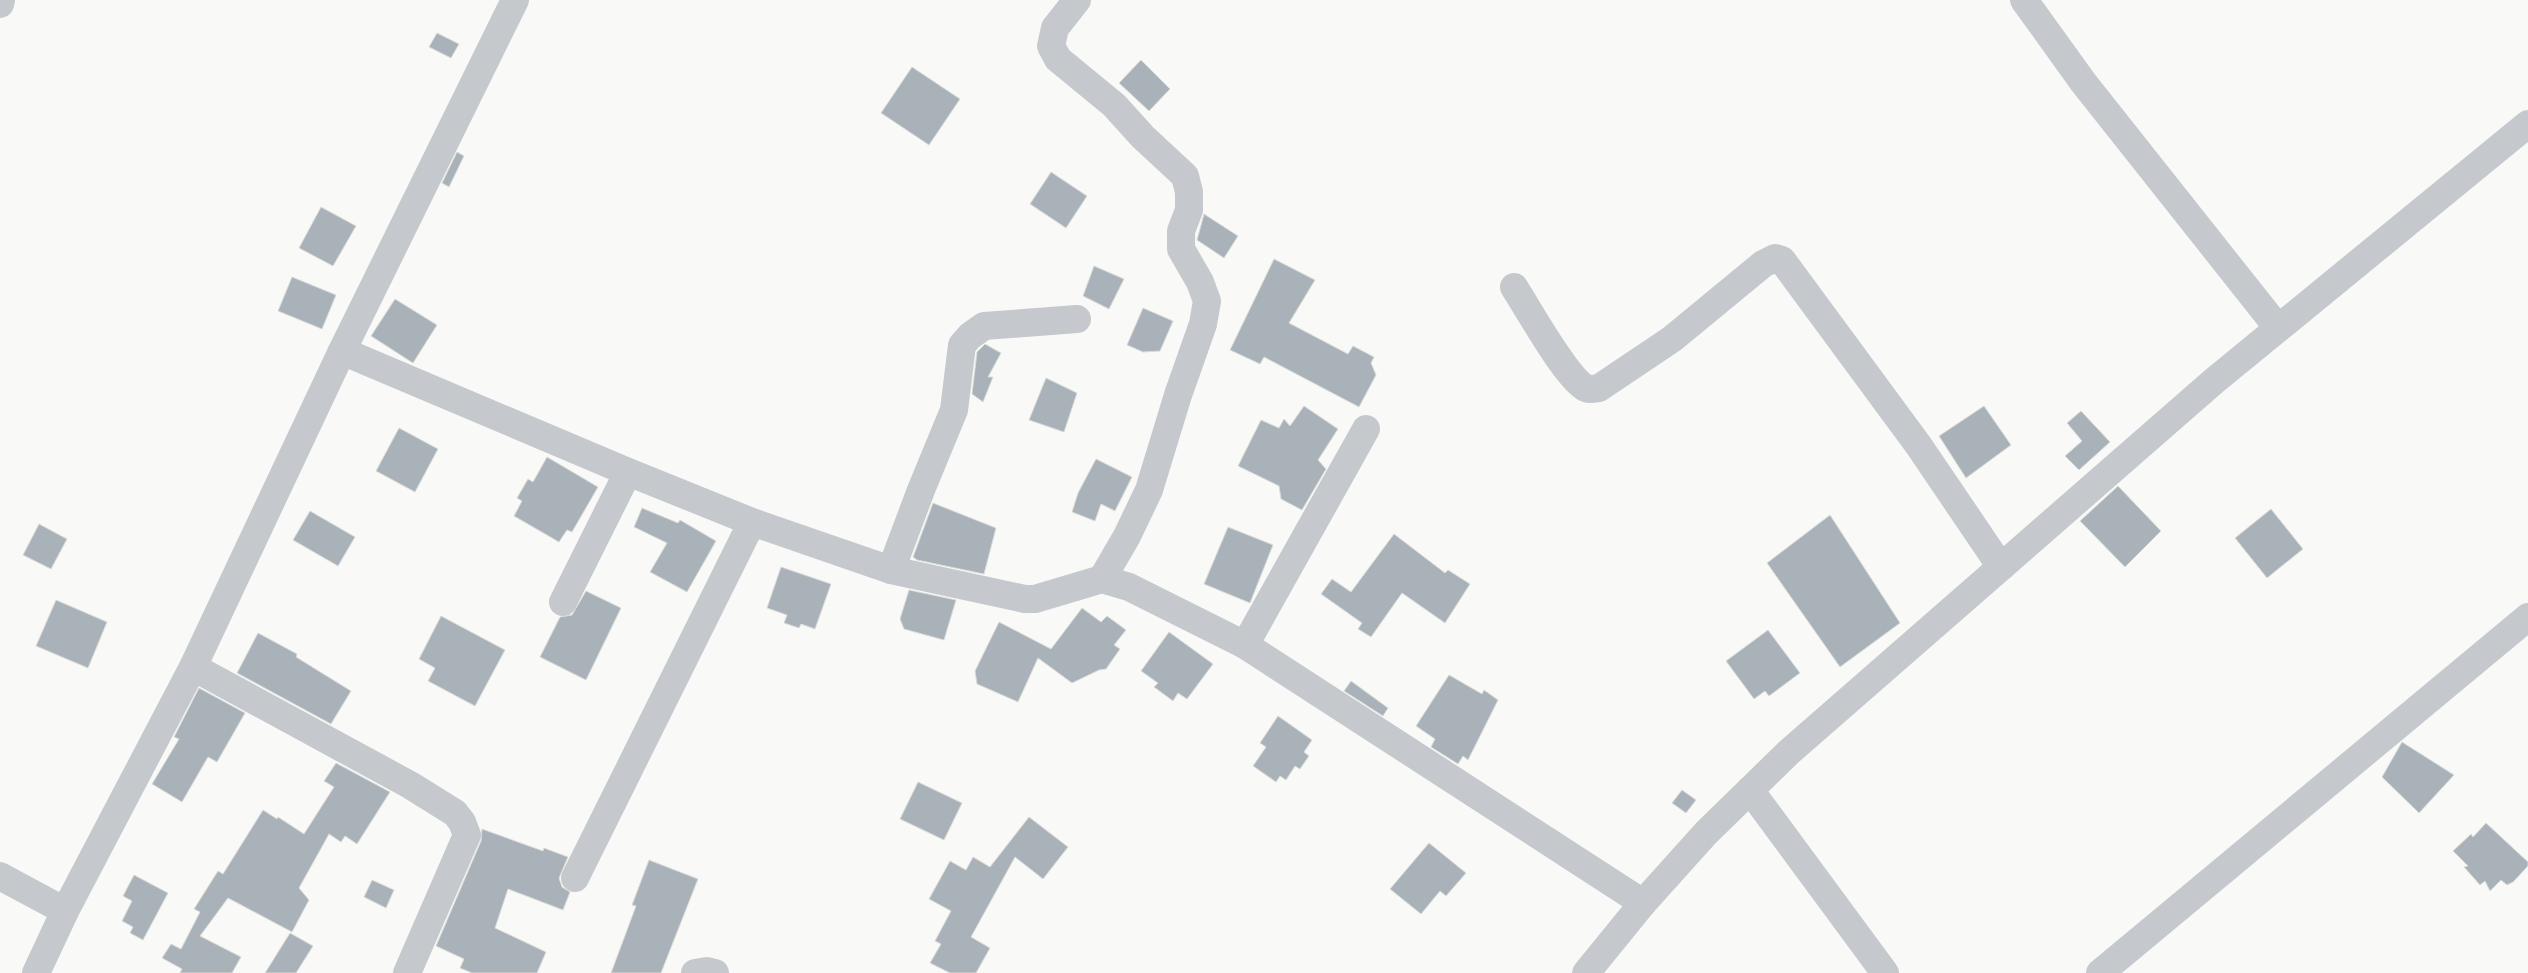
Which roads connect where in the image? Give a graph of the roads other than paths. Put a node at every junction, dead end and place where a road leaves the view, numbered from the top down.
1 (1, 0) edge
2 (516, 0) edge
3 (1077, 0) edge
4 (2024, 0) edge
5 (0, 4) edge
6 (2528, 124) edge
7 (1514, 287) dead end
8 (1077, 319) dead end
9 (2278, 328) junction
10 (342, 351) junction
11 (1366, 429) dead end
12 (628, 472) junction
13 (752, 522) junction
14 (2001, 567) junction
15 (891, 570) junction
16 (1102, 578) junction
17 (563, 602) dead end
18 (2528, 617) edge
19 (1245, 645) junction
20 (193, 667) junction
21 (1750, 790) junction
22 (0, 876) edge
23 (575, 878) dead end
24 (1643, 902) junction
25 (65, 911) junction
26 (36, 973) edge
27 (407, 973) edge
28 (695, 973) edge
29 (715, 973) edge
30 (1586, 973) edge
31 (1885, 973) edge
32 (2100, 973) edge

1 - 5 street
2 - 10 street
3 - 16 street
4 - 9 street
6 - 9 street
7 - 14 street
8 - 15 street
9 - 14 street
10 - 12 street
10 - 20 street
11 - 19 street
12 - 13 street
12 - 17 street
13 - 15 street
13 - 23 street
14 - 21 street
15 - 16 street
16 - 19 street
18 - 32 street
19 - 24 street
20 - 25 street
20 - 27 street
21 - 24 street
21 - 31 street
22 - 25 street
24 - 30 street
25 - 26 street
28 - 29 street

